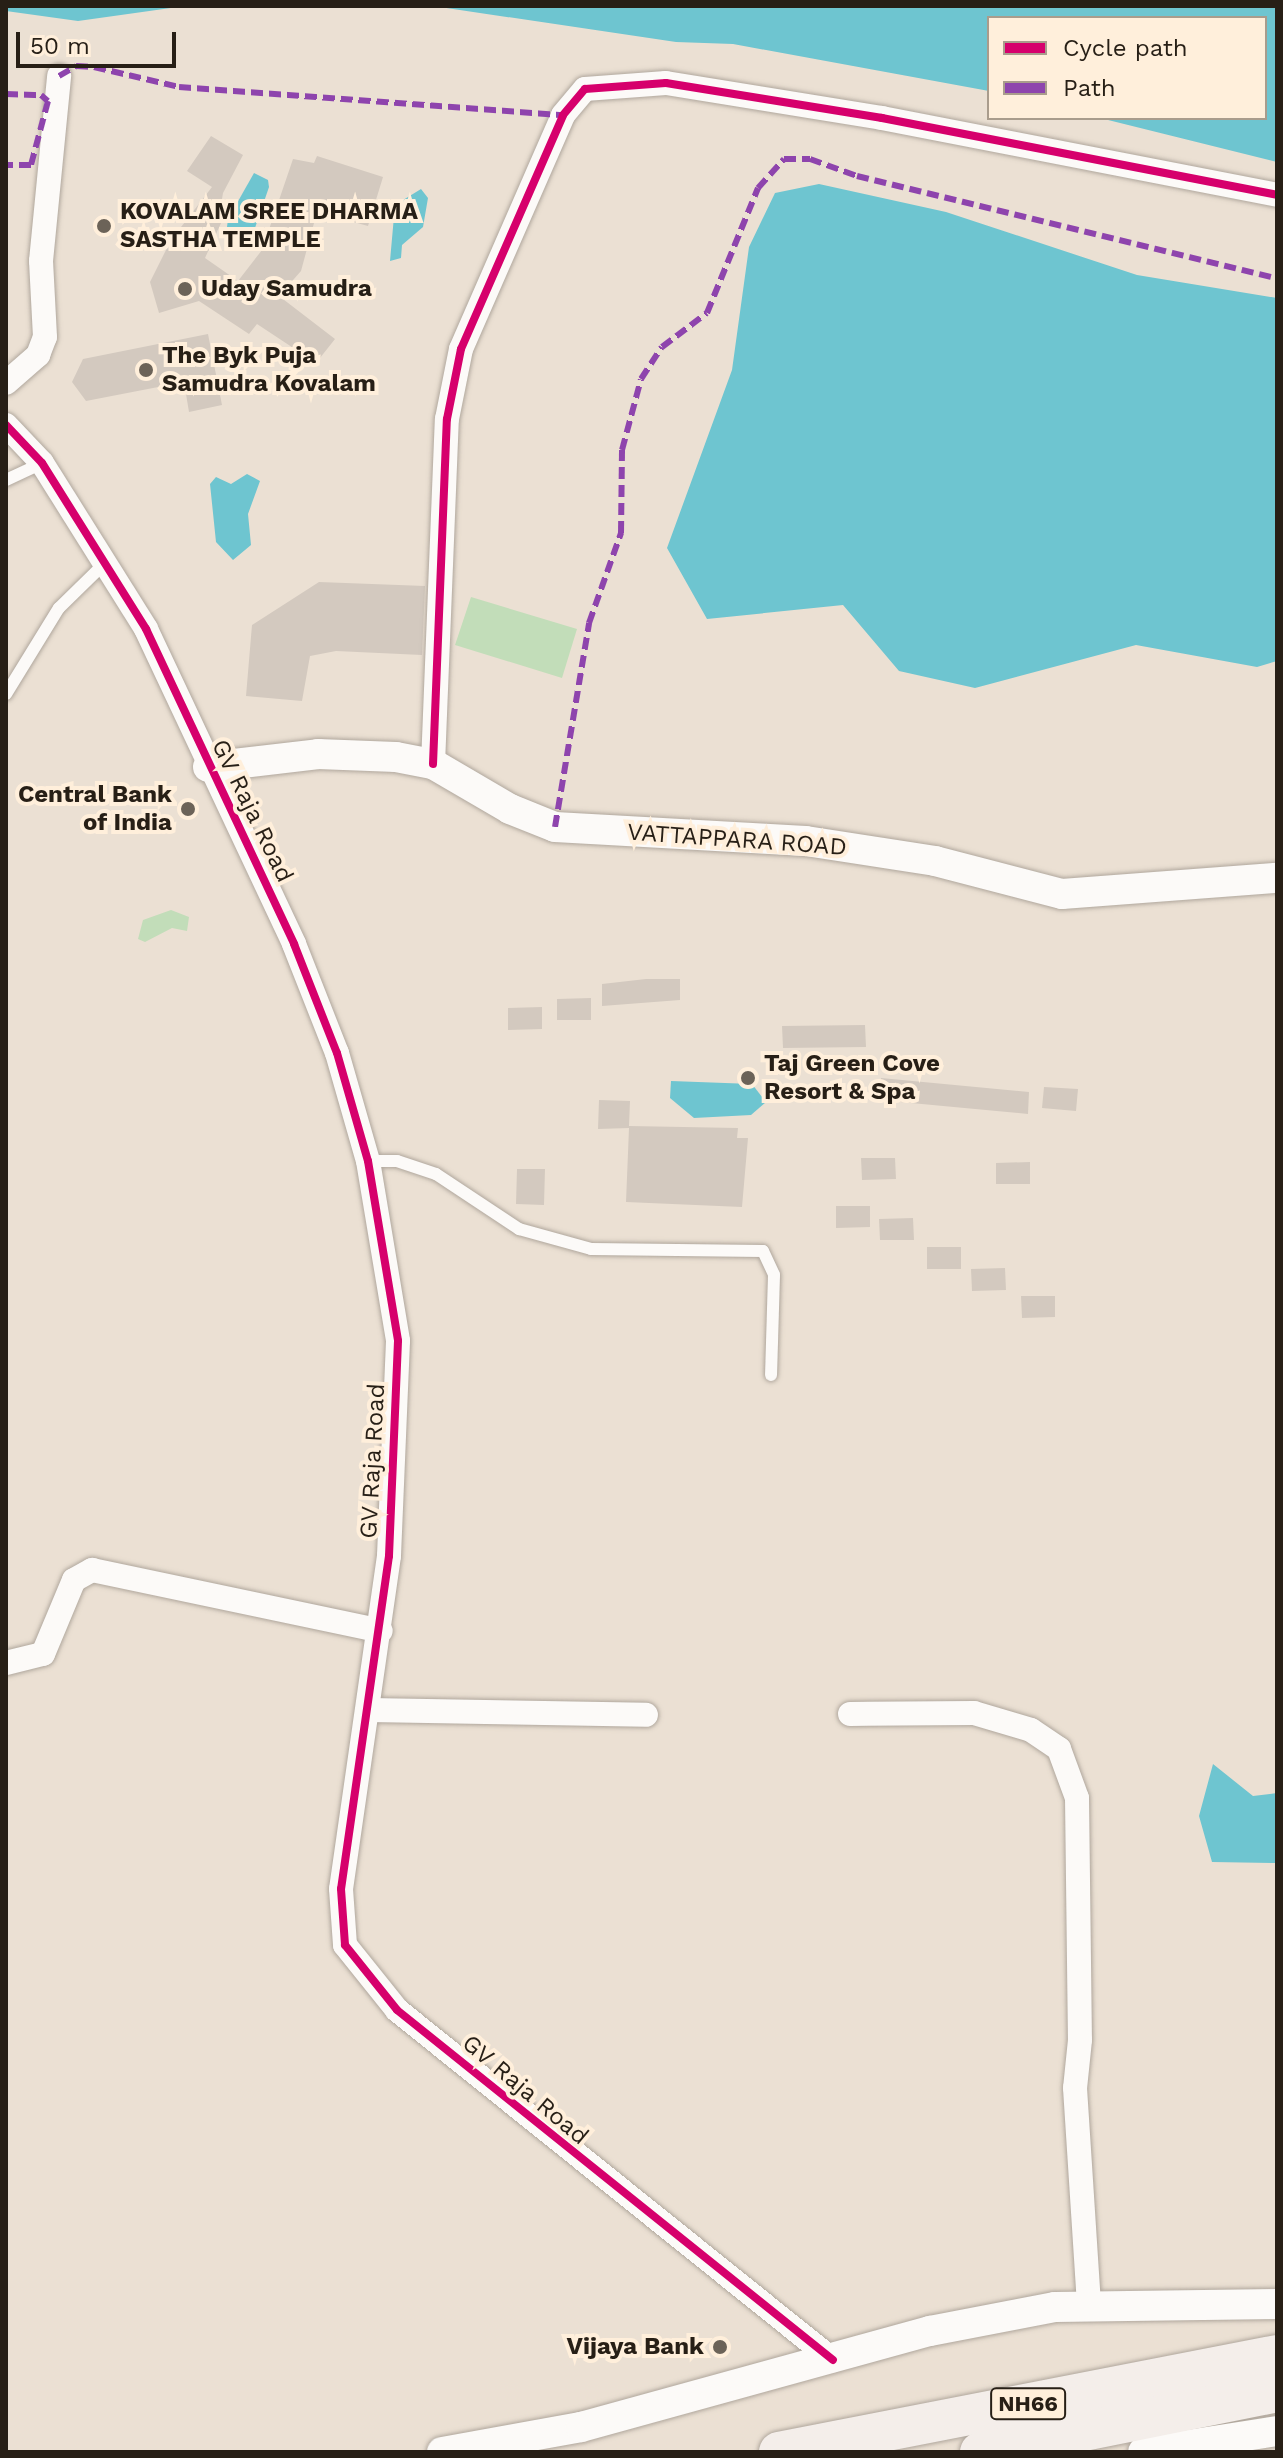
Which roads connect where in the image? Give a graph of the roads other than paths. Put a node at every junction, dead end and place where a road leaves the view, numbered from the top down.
1 (59, 76) dead end
2 (1277, 195) edge
3 (6, 383) edge
4 (6, 425) edge
5 (42, 463) junction
6 (6, 480) edge
7 (105, 563) junction
8 (6, 694) edge
9 (433, 764) junction
10 (208, 767) junction
11 (1277, 878) edge
12 (368, 1161) junction
13 (771, 1375) dead end
14 (381, 1631) junction
15 (6, 1663) edge
16 (369, 1710) junction
17 (850, 1714) dead end
18 (646, 1715) dead end
19 (1277, 2304) edge
20 (1089, 2306) junction
21 (1277, 2355) edge
22 (833, 2360) junction
23 (1277, 2392) edge
24 (586, 2440) edge
25 (1258, 2440) edge
26 (881, 2444) edge
27 (442, 2452) edge
28 (779, 2452) edge
29 (980, 2452) edge
30 (1143, 2452) edge

1 - 3 street
2 - 9 street
4 - 5 street, GV Raja Road
5 - 6 lane
5 - 7 street, GV Raja Road
7 - 8 lane
7 - 10 street, GV Raja Road
9 - 10 street, VATTAPPARA ROAD
9 - 11 street, VATTAPPARA ROAD
10 - 12 street, GV Raja Road
12 - 13 lane
12 - 14 street, GV Raja Road
14 - 15 street
14 - 16 street, GV Raja Road
16 - 18 street
16 - 22 street, GV Raja Road
17 - 20 street
19 - 20 street
20 - 22 street
21 - 26 highway, NH66
22 - 24 street
23 - 29 highway, NH66
24 - 27 street
25 - 30 street
26 - 28 highway, NH66

